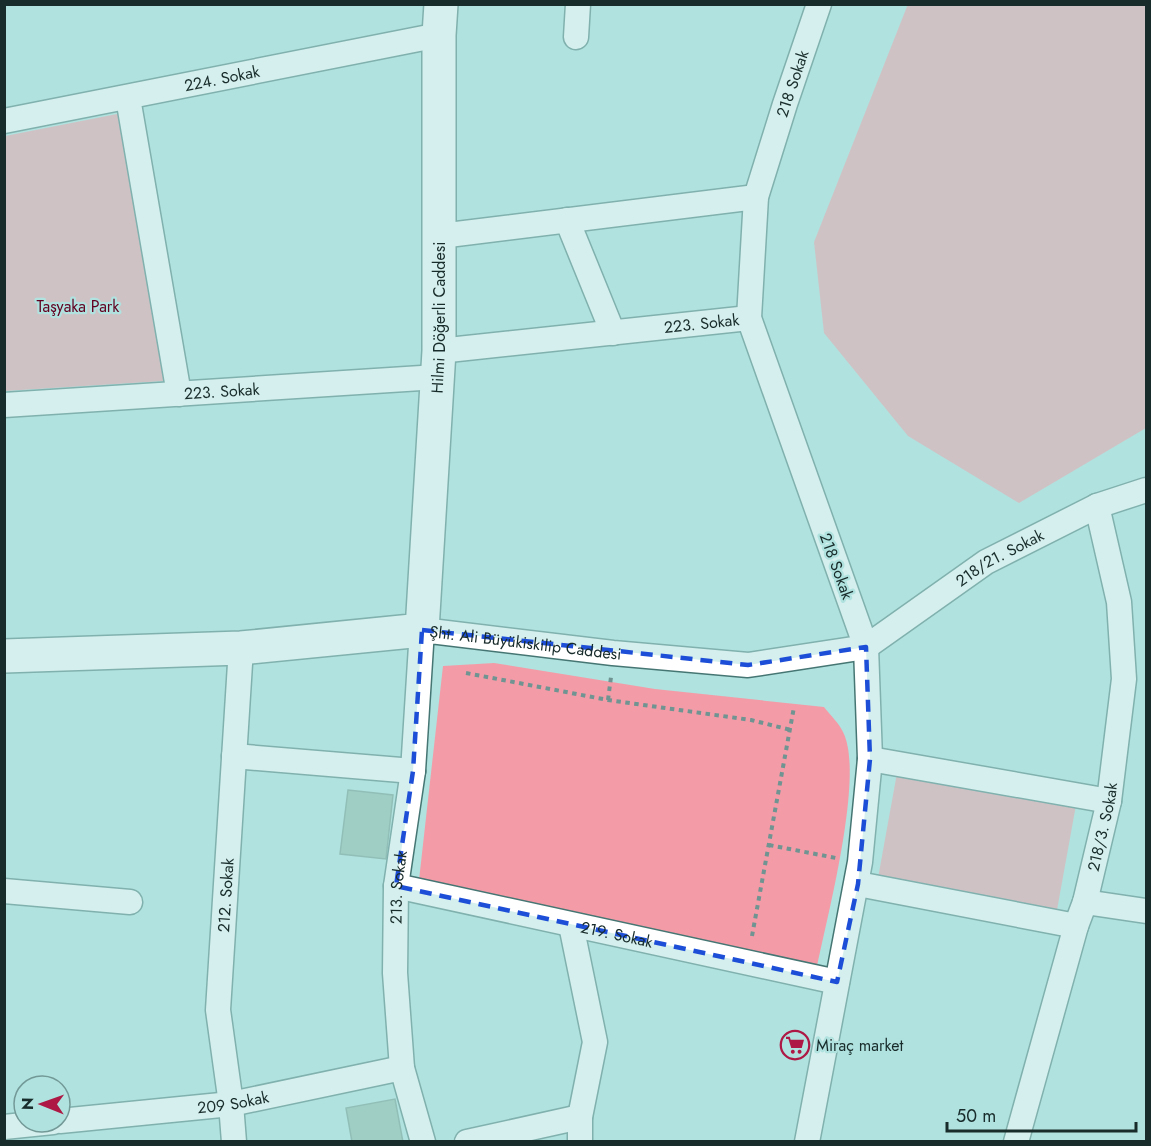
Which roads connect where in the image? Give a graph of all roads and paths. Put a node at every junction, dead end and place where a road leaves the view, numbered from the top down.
1 (578, 4) edge
2 (819, 4) edge
3 (440, 20) edge
4 (576, 37) dead end
5 (128, 98) junction
6 (4, 121) edge
7 (756, 197) junction
8 (567, 220) junction
9 (440, 236) junction
10 (749, 318) junction
11 (613, 333) junction
12 (438, 364) junction
13 (179, 394) junction
14 (4, 405) edge
15 (1146, 490) edge
16 (1097, 506) junction
17 (422, 630) junction
18 (866, 647) junction
19 (241, 648) junction
20 (4, 656) edge
21 (466, 673) dead end
22 (794, 708) dead end
23 (791, 730) junction
24 (234, 756) junction
25 (870, 759) junction
26 (413, 771) junction
27 (1109, 801) junction
28 (769, 845) junction
29 (859, 873) junction
30 (396, 886) junction
31 (4, 891) edge
32 (130, 902) dead end
33 (1085, 902) junction
34 (1146, 910) edge
35 (571, 925) junction
36 (1076, 926) junction
37 (752, 936) dead end
38 (837, 982) junction
39 (402, 1068) junction
40 (231, 1104) junction
41 (580, 1117) junction
42 (72, 1120) edge
43 (234, 1142) edge
44 (423, 1142) edge
45 (467, 1142) edge
46 (580, 1142) edge
47 (807, 1142) edge
48 (1016, 1142) edge

1 - 4 street
2 - 7 street, 218 Sokak
3 - 5 street, 224. Sokak
3 - 9 street, Hilmi Döğerli Caddesi
5 - 6 street, 224. Sokak
5 - 13 street
7 - 8 street
7 - 10 street, 218 Sokak
8 - 9 street
8 - 11 street
9 - 12 street, Hilmi Döğerli Caddesi
10 - 11 street, 223. Sokak
10 - 18 street, 218 Sokak
11 - 12 street, 223. Sokak
12 - 13 street, 223. Sokak
12 - 17 street, Hilmi Döğerli Caddesi
13 - 14 street, 223. Sokak
15 - 16 street, 218/21. Sokak
16 - 18 street, 218/21. Sokak
16 - 27 street, 218/3. Sokak
17 - 18 street, Şht. Ali Büyükiskilip Caddesi
17 - 19 street, Şht. Ali Büyükiskilip Caddesi
17 - 26 street, 213. Sokak
18 - 25 street, 218 Sokak
19 - 20 street, Şht. Ali Büyükiskilip Caddesi
19 - 24 street, 212. Sokak
21 - 23 path
22 - 23 path
23 - 28 path
24 - 26 street
24 - 40 street, 212. Sokak
25 - 27 street
25 - 29 street, 218 Sokak
26 - 30 street, 213. Sokak
27 - 33 street, 218/3. Sokak
28 - 29 path
28 - 37 path
29 - 36 street
29 - 38 street, 218 Sokak
30 - 35 street, 219. Sokak
30 - 39 street, 213. Sokak
31 - 32 street
33 - 34 street
33 - 36 street, 218/3. Sokak
35 - 38 street, 219. Sokak
35 - 41 street
36 - 48 street, 218/3. Sokak
38 - 47 street, 218 Sokak
39 - 40 street, 209 Sokak
39 - 44 street, 213. Sokak
40 - 42 street, 209 Sokak
40 - 43 street, 212. Sokak
41 - 45 street
41 - 46 street

